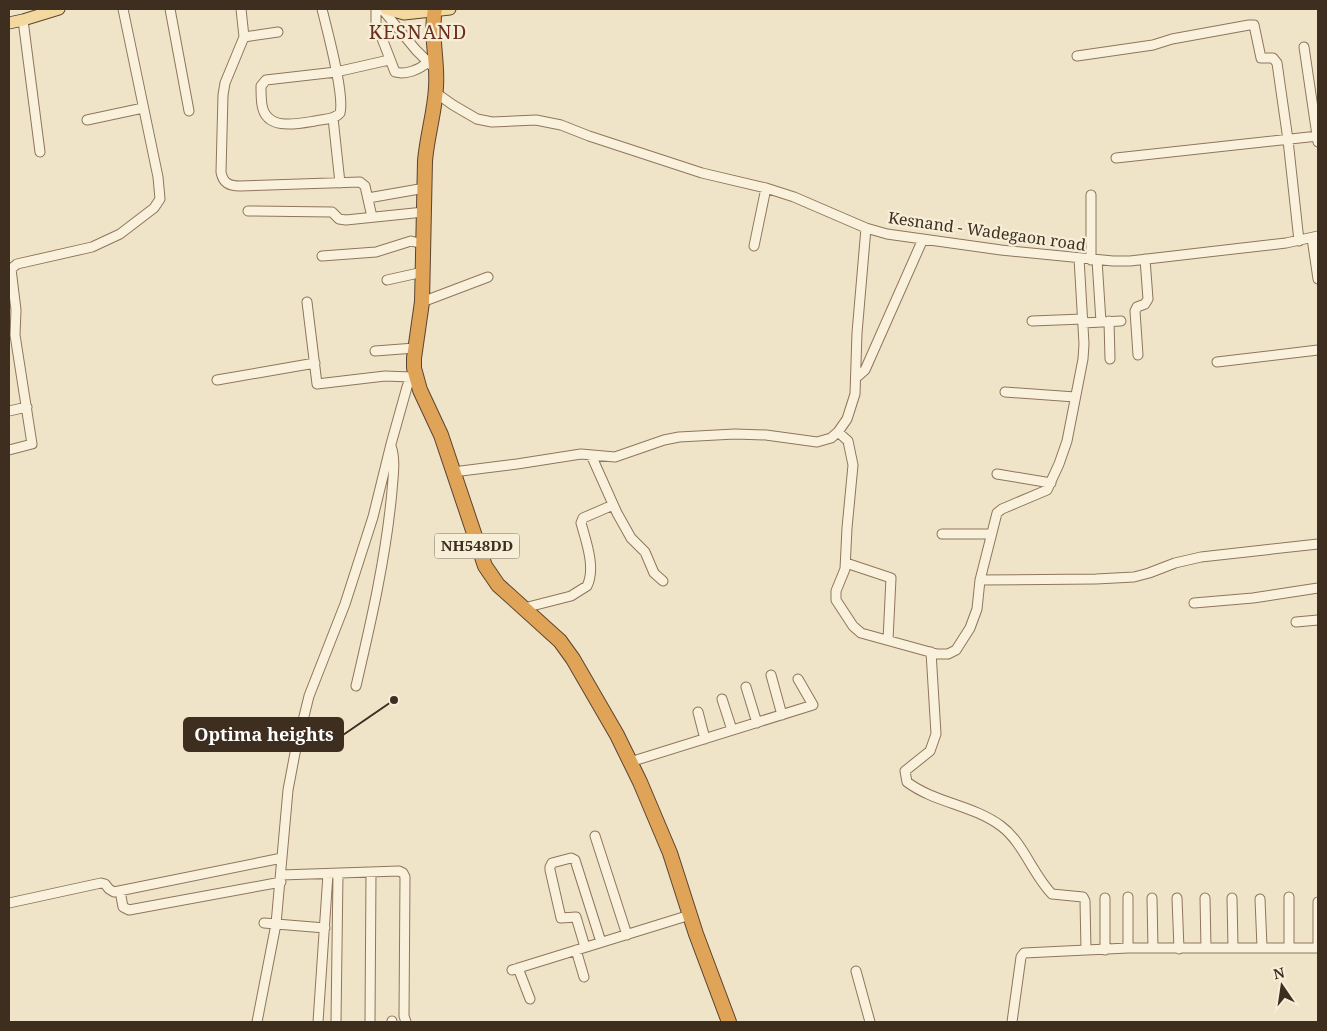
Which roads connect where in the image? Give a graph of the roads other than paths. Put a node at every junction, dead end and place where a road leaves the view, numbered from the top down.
1 (60, 9) edge
2 (123, 9) edge
3 (170, 9) edge
4 (240, 9) edge
5 (322, 9) edge
6 (376, 9) edge
7 (382, 9) edge
8 (386, 9) edge
9 (450, 9) edge
10 (434, 10) edge
11 (404, 11) edge
12 (23, 20) junction
13 (9, 22) edge
14 (278, 32) dead end
15 (244, 37) junction
16 (1304, 47) dead end
17 (1077, 56) dead end
18 (389, 60) junction
19 (431, 65) junction
20 (336, 72) junction
21 (436, 92) junction
22 (143, 108) junction
23 (189, 110) dead end
24 (333, 118) junction
25 (87, 120) dead end
26 (1318, 138) edge
27 (1288, 140) junction
28 (40, 152) dead end
29 (1116, 158) dead end
30 (340, 183) junction
31 (425, 188) junction
32 (766, 188) junction
33 (1091, 195) dead end
34 (368, 198) junction
35 (248, 210) dead end
36 (424, 212) junction
37 (372, 217) junction
38 (866, 228) junction
39 (1315, 237) edge
40 (923, 239) junction
41 (1299, 241) junction
42 (424, 244) junction
43 (754, 246) dead end
44 (322, 256) dead end
45 (1079, 258) junction
46 (1145, 259) junction
47 (1094, 260) junction
48 (423, 272) junction
49 (488, 277) dead end
50 (1318, 279) edge
51 (387, 280) dead end
52 (11, 299) edge
53 (307, 302) dead end
54 (422, 302) junction
55 (13, 313) edge
56 (1032, 321) dead end
57 (1083, 321) junction
58 (1121, 321) dead end
59 (1105, 322) junction
60 (415, 348) junction
61 (1318, 350) edge
62 (375, 351) dead end
63 (1138, 355) dead end
64 (1110, 359) dead end
65 (1217, 362) dead end
66 (315, 363) junction
67 (412, 372) junction
68 (856, 378) junction
69 (218, 380) dead end
70 (1005, 392) dead end
71 (1075, 397) junction
72 (27, 407) junction
73 (9, 411) edge
74 (838, 432) junction
75 (390, 444) junction
76 (9, 450) edge
77 (592, 454) junction
78 (453, 472) junction
79 (997, 474) dead end
80 (1051, 483) junction
81 (613, 505) junction
82 (942, 534) dead end
83 (991, 534) junction
84 (1318, 544) edge
85 (846, 563) junction
86 (980, 580) junction
87 (663, 581) dead end
88 (1318, 588) edge
89 (1194, 603) dead end
90 (524, 608) junction
91 (1318, 620) edge
92 (1296, 622) dead end
93 (888, 640) junction
94 (931, 652) junction
95 (771, 675) dead end
96 (798, 679) dead end
97 (356, 686) dead end
98 (746, 687) dead end
99 (722, 699) dead end
100 (698, 712) dead end
101 (782, 715) junction
102 (757, 722) junction
103 (732, 730) junction
104 (705, 739) junction
105 (630, 762) junction
106 (595, 836) dead end
107 (282, 858) junction
108 (371, 873) junction
109 (328, 874) junction
110 (338, 874) junction
111 (281, 878) junction
112 (120, 891) junction
113 (1128, 897) dead end
114 (1105, 898) dead end
115 (1152, 898) dead end
116 (1177, 898) dead end
117 (1205, 898) dead end
118 (1232, 898) dead end
119 (1288, 898) dead end
120 (1260, 899) dead end
121 (1318, 902) edge
122 (9, 903) edge
123 (690, 915) junction
124 (264, 923) dead end
125 (276, 924) junction
126 (325, 928) junction
127 (626, 935) junction
128 (601, 942) junction
129 (585, 947) junction
130 (1233, 947) junction
131 (1262, 947) junction
132 (1128, 948) junction
133 (1153, 948) junction
134 (1206, 948) junction
135 (1289, 948) junction
136 (1318, 948) edge
137 (1179, 949) junction
138 (576, 950) junction
139 (1086, 950) junction
140 (1105, 950) junction
141 (856, 971) dead end
142 (584, 977) dead end
143 (530, 999) dead end
144 (370, 1021) dead end
145 (257, 1022) edge
146 (318, 1022) edge
147 (336, 1022) edge
148 (406, 1022) edge
149 (729, 1022) edge
150 (870, 1022) edge
151 (1015, 1022) edge

1 - 12 main road
2 - 22 street
3 - 23 street
4 - 15 street
5 - 20 street
6 - 18 street
7 - 19 street
8 - 11 main road
9 - 10 main road
10 - 11 main road
10 - 19 highway, NH548DD
12 - 13 main road
12 - 28 street
14 - 15 street
15 - 30 street
16 - 26 street
17 - 27 street
18 - 19 street
18 - 20 street
19 - 21 highway, NH548DD
20 - 24 street
20 - 24 street
21 - 31 highway, NH548DD
21 - 32 street, Kesnand - Wadegaon road
22 - 25 street
22 - 52 street
24 - 30 street
26 - 27 street
27 - 29 street
27 - 41 street
30 - 34 street
31 - 34 street
31 - 36 highway, NH548DD
32 - 38 street, Kesnand - Wadegaon road
32 - 43 street
33 - 47 street
34 - 37 street
35 - 37 street
36 - 37 street
36 - 42 highway, NH548DD
38 - 40 street, Kesnand - Wadegaon road
38 - 68 street
39 - 41 street, Kesnand - Wadegaon road
39 - 50 street
40 - 45 street, Kesnand - Wadegaon road
40 - 68 street
41 - 46 street, Kesnand - Wadegaon road
42 - 44 street
42 - 48 highway, NH548DD
45 - 47 street, Kesnand - Wadegaon road
45 - 57 street
46 - 47 street, Kesnand - Wadegaon road
46 - 63 street
47 - 59 street
48 - 51 street
48 - 54 highway, NH548DD
49 - 54 street
52 - 55 street
53 - 66 street
54 - 60 highway, NH548DD
55 - 72 street
56 - 57 street
57 - 59 street
57 - 71 street
58 - 59 street
59 - 64 street
60 - 62 street
60 - 67 highway, NH548DD
61 - 65 street
66 - 67 street
66 - 69 street
67 - 75 street
67 - 78 highway, NH548DD
68 - 74 street
70 - 71 street
71 - 80 street
72 - 73 street
72 - 76 street
74 - 77 street
74 - 85 street
75 - 97 street
75 - 107 street
77 - 78 street
77 - 81 street
78 - 90 highway, NH548DD
79 - 80 street
80 - 83 street
81 - 87 street
81 - 90 street
82 - 83 street
83 - 86 street
84 - 86 street
85 - 93 street
85 - 93 street
86 - 94 street
88 - 89 street
90 - 105 highway, NH548DD
91 - 92 street
93 - 94 street
94 - 139 street
95 - 101 street
96 - 101 street
98 - 102 street
99 - 103 street
100 - 104 street
101 - 102 street
102 - 103 street
103 - 104 street
104 - 105 street
105 - 123 highway, NH548DD
106 - 127 street
107 - 111 street
107 - 112 street
108 - 110 street
108 - 144 street
108 - 148 street
109 - 110 street
109 - 111 street
109 - 126 street
110 - 147 street
111 - 112 street
111 - 125 street
112 - 122 street
113 - 132 street
114 - 140 street
115 - 133 street
116 - 137 street
117 - 134 street
118 - 130 street
119 - 135 street
120 - 131 street
121 - 136 street
123 - 127 street
123 - 149 highway, NH548DD
124 - 125 street
125 - 126 street
125 - 145 street
126 - 146 street
127 - 128 street
128 - 129 street
128 - 129 street
129 - 138 street
130 - 131 street
130 - 134 street
131 - 135 street
132 - 133 street
132 - 140 street
133 - 137 street
134 - 137 street
135 - 136 street
138 - 142 street
138 - 143 street
139 - 140 street
139 - 151 street
141 - 150 street

